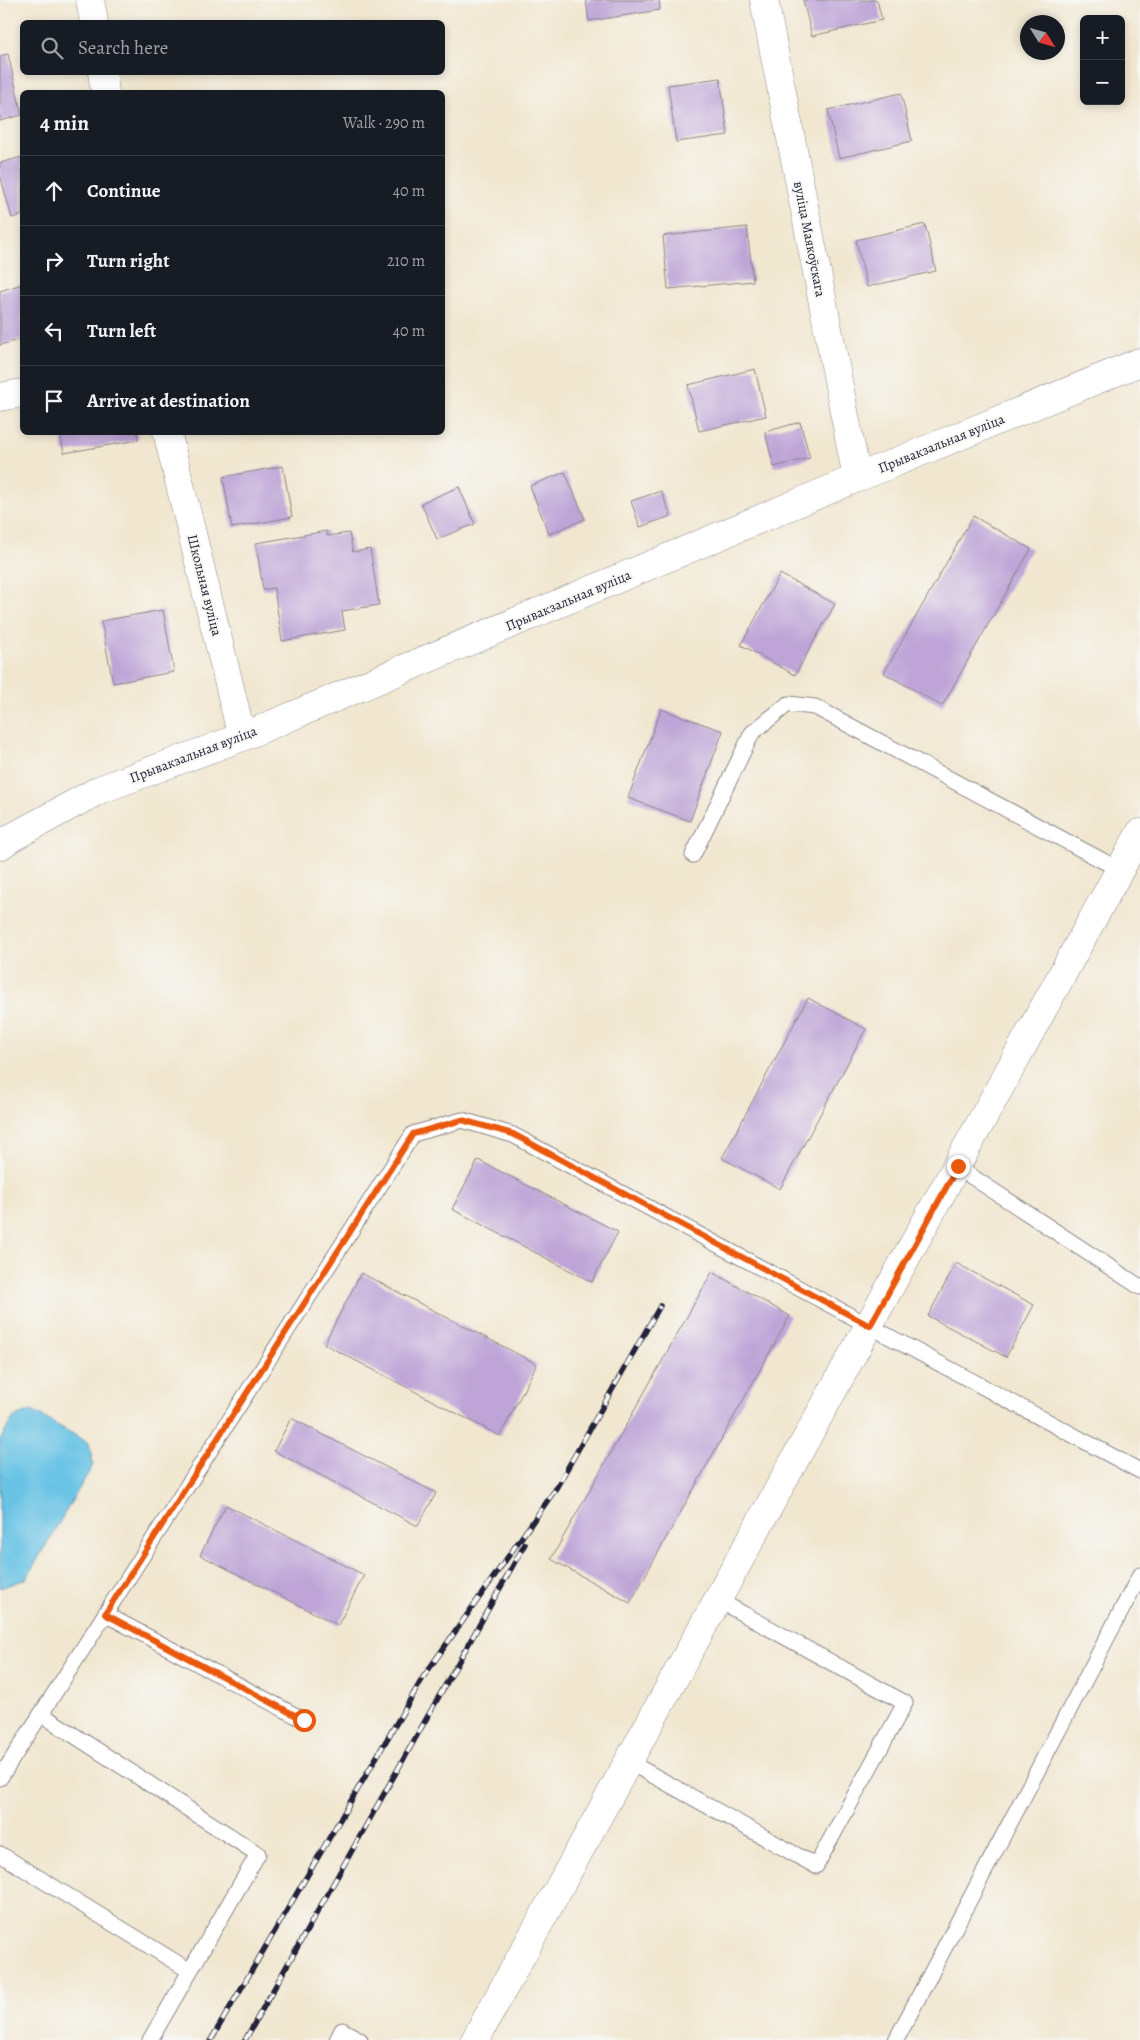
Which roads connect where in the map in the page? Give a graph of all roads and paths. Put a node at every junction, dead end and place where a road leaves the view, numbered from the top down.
1 (90, 0) edge
2 (764, 0) edge
3 (94, 20) edge
4 (102, 75) edge
5 (105, 90) edge
6 (1140, 362) edge
7 (20, 393) edge
8 (0, 397) edge
9 (168, 435) edge
10 (857, 478) junction
11 (242, 737) junction
12 (1140, 834) edge
13 (0, 846) edge
14 (693, 855) dead end
15 (1120, 870) junction
16 (958, 1166) junction
17 (1140, 1287) edge
18 (870, 1326) junction
19 (1140, 1471) edge
20 (1140, 1575) edge
21 (718, 1600) junction
22 (105, 1614) junction
23 (41, 1714) junction
24 (304, 1720) dead end
25 (629, 1762) junction
26 (0, 1778) edge
27 (0, 1854) edge
28 (190, 1971) junction
29 (150, 2040) edge
30 (337, 2040) edge
31 (360, 2040) edge
32 (475, 2040) edge
33 (896, 2040) edge

1 - 3 street
2 - 10 street, вуліца Маякоўскага
4 - 5 street
6 - 10 street, Прывакзальная вуліца
7 - 8 street
9 - 11 street, Школьная вуліца
10 - 11 street, Прывакзальная вуліца
11 - 13 street, Прывакзальная вуліца
12 - 15 street
14 - 15 lane
15 - 16 street
16 - 17 lane
16 - 18 street
18 - 19 lane
18 - 21 street
18 - 22 lane
20 - 33 lane
21 - 25 street
21 - 25 lane
22 - 23 lane
22 - 24 lane
23 - 26 lane
23 - 28 lane
25 - 32 street
27 - 28 lane
28 - 29 lane
30 - 31 lane

